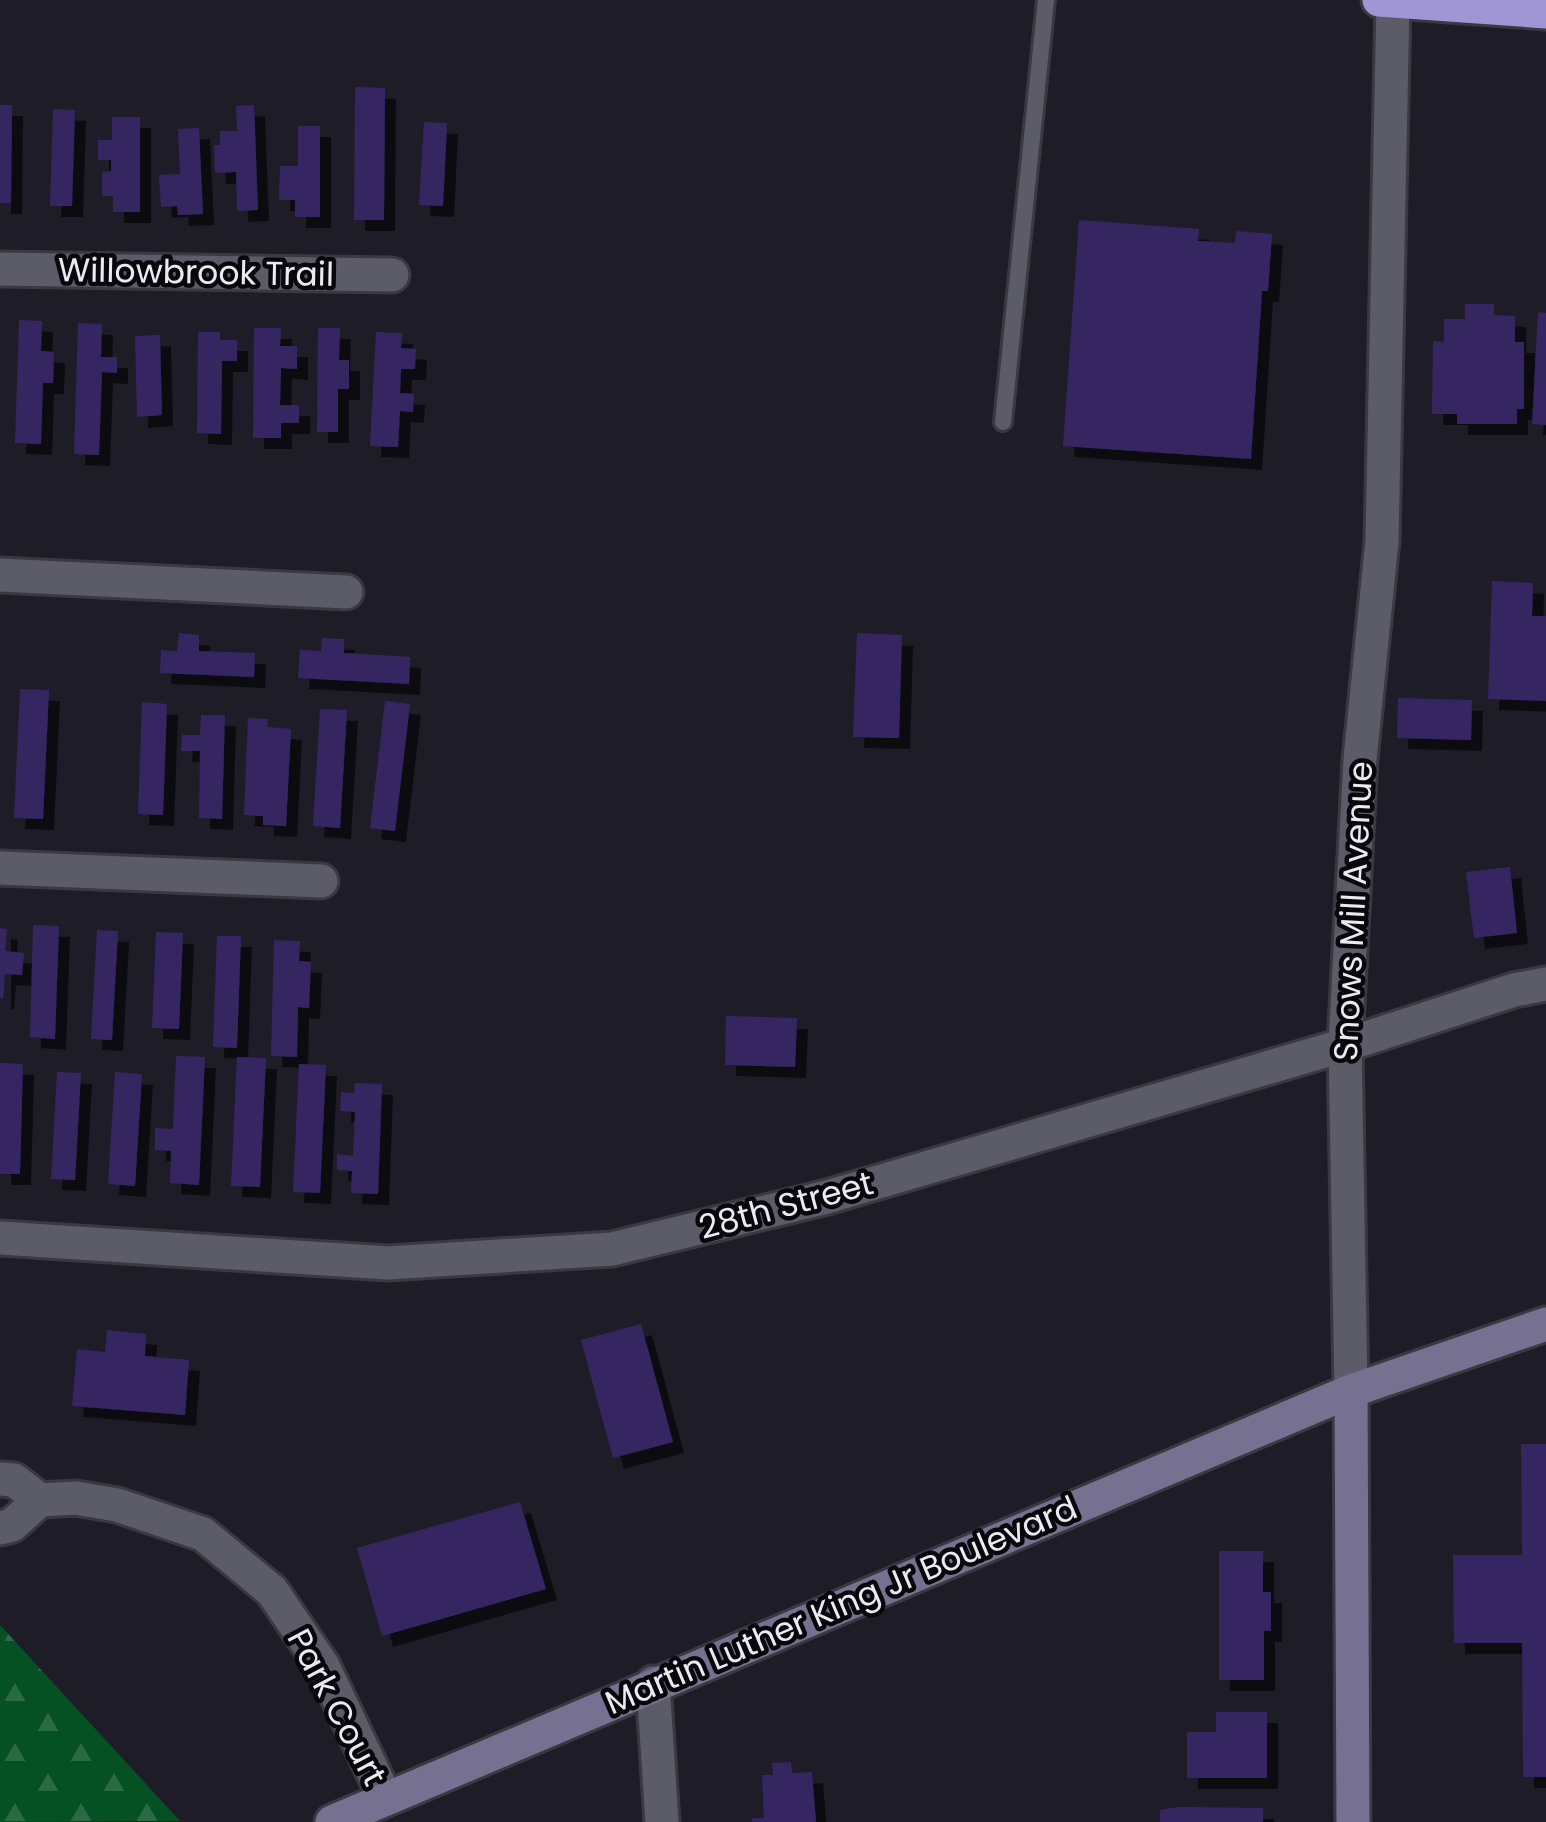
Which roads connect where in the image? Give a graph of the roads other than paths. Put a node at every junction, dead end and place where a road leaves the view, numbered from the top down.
1 (1046, 0) edge
2 (1379, 0) edge
3 (1393, 1) edge
4 (1546, 12) edge
5 (0, 269) edge
6 (392, 275) dead end
7 (1003, 422) dead end
8 (0, 575) edge
9 (346, 592) dead end
10 (0, 868) edge
11 (320, 881) dead end
12 (1546, 984) edge
13 (1345, 1045) junction
14 (0, 1238) edge
15 (1546, 1324) edge
16 (1351, 1390) junction
17 (0, 1479) edge
18 (40, 1500) junction
19 (0, 1528) edge
20 (653, 1683) junction
21 (386, 1799) junction
22 (332, 1822) edge
23 (662, 1822) edge
24 (1353, 1822) edge

1 - 7 lane
2 - 3 highway
3 - 4 highway
3 - 13 street, Snows Mill Avenue
5 - 6 street, Willowbrook Trail
8 - 9 street
10 - 11 street
12 - 13 street, 28th Street
13 - 14 street, 28th Street
13 - 16 street, Snows Mill Avenue
15 - 16 main road, Martin Luther King Jr Boulevard
16 - 20 main road, Martin Luther King Jr Boulevard
16 - 24 main road, Snows Mill Avenue
17 - 18 street
18 - 19 street
18 - 21 street, Park Court
20 - 21 main road, Martin Luther King Jr Boulevard
20 - 23 street
21 - 22 main road, Martin Luther King Jr Boulevard

